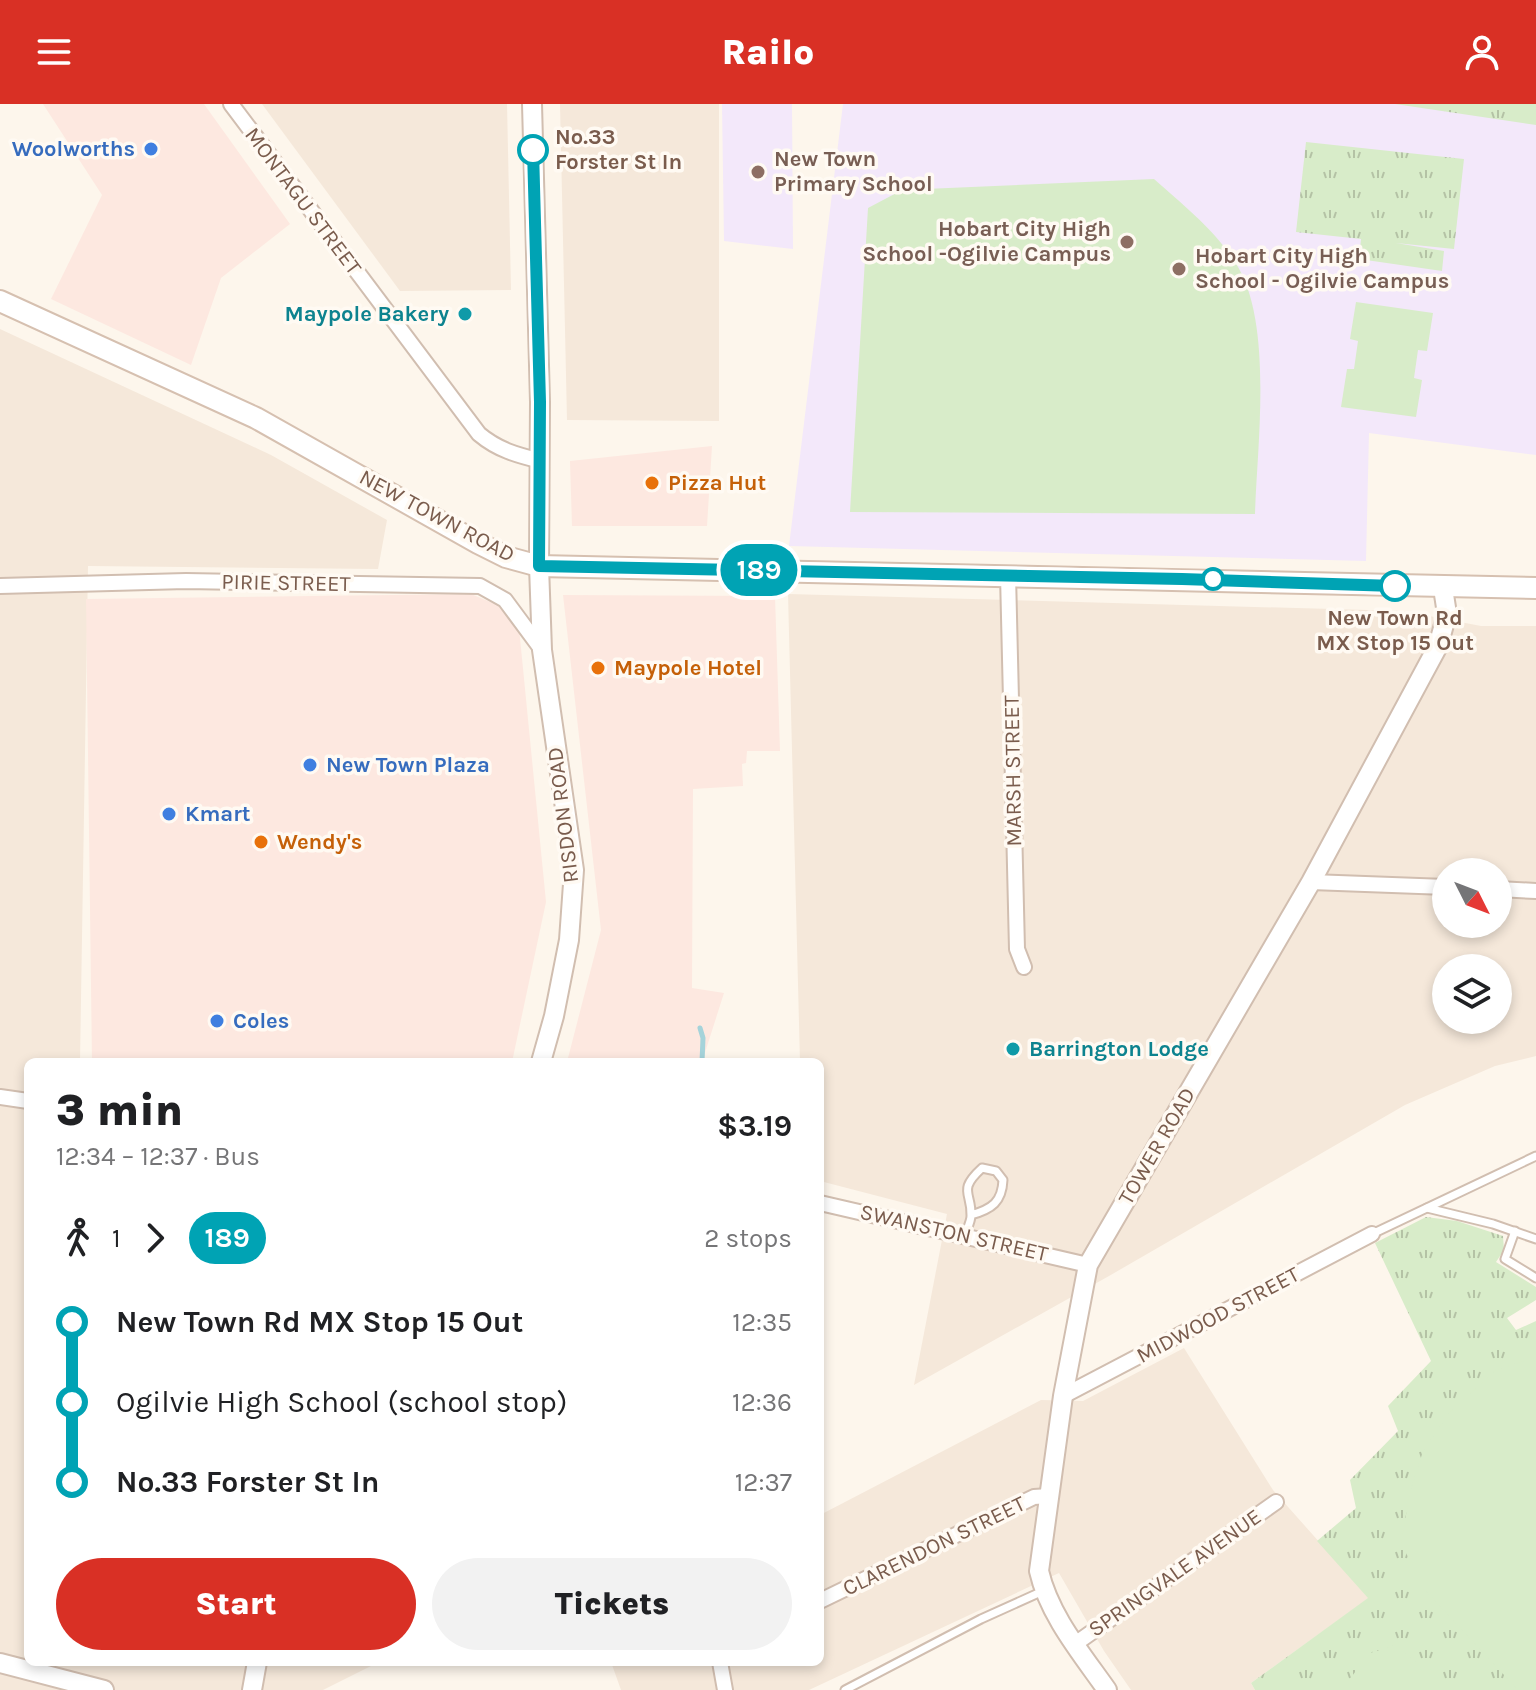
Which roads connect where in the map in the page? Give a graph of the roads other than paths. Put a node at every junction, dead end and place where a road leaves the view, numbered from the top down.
1 (231, 104) edge
2 (532, 104) edge
3 (0, 301) edge
4 (541, 461) junction
5 (539, 566) junction
6 (1008, 575) junction
7 (0, 586) edge
8 (1443, 588) junction
9 (1536, 588) edge
10 (542, 650) junction
11 (1311, 882) junction
12 (1432, 886) edge
13 (1512, 890) edge
14 (1536, 891) edge
15 (1024, 967) dead end
16 (542, 1058) edge
17 (0, 1097) edge
18 (24, 1100) edge
19 (1536, 1156) edge
20 (824, 1204) edge
21 (1427, 1208) junction
22 (971, 1215) junction
23 (1515, 1231) junction
24 (1372, 1234) joint
25 (965, 1235) junction
26 (1536, 1239) edge
27 (1088, 1265) junction
28 (1536, 1278) edge
29 (1065, 1388) junction
30 (1049, 1496) junction
31 (1276, 1502) dead end
32 (1043, 1591) junction
33 (824, 1599) edge
34 (1075, 1644) junction
35 (0, 1663) edge
36 (256, 1666) edge
37 (721, 1666) edge
38 (104, 1690) edge
39 (252, 1690) edge
40 (725, 1690) edge
41 (845, 1690) edge
42 (1107, 1690) edge

1 - 4 street, MONTAGU STREET
2 - 4 street, RISDON ROAD
3 - 5 main road, NEW TOWN ROAD
4 - 5 street, RISDON ROAD
5 - 6 main road, NEW TOWN ROAD
5 - 10 street, RISDON ROAD
6 - 8 main road, NEW TOWN ROAD
6 - 15 street, MARSH STREET
7 - 10 street, PIRIE STREET
8 - 9 main road, NEW TOWN ROAD
8 - 11 street, TOWER ROAD
10 - 16 street, RISDON ROAD
11 - 12 street
11 - 27 street, TOWER ROAD
13 - 14 street
17 - 18 street
19 - 21 lane
20 - 25 street, SWANSTON STREET
21 - 23 lane
21 - 24 lane
22 - 22 lane
22 - 25 lane
23 - 26 lane
23 - 28 lane
24 - 29 street, MIDWOOD STREET
25 - 27 street, SWANSTON STREET
27 - 29 street, TOWER ROAD
29 - 30 street, TOWER ROAD
30 - 32 street, TOWER ROAD
30 - 33 street, CLARENDON STREET
31 - 34 street, SPRINGVALE AVENUE
32 - 34 street, TOWER ROAD
32 - 41 lane
34 - 42 street, TOWER ROAD
35 - 38 street
36 - 39 street
37 - 40 street

